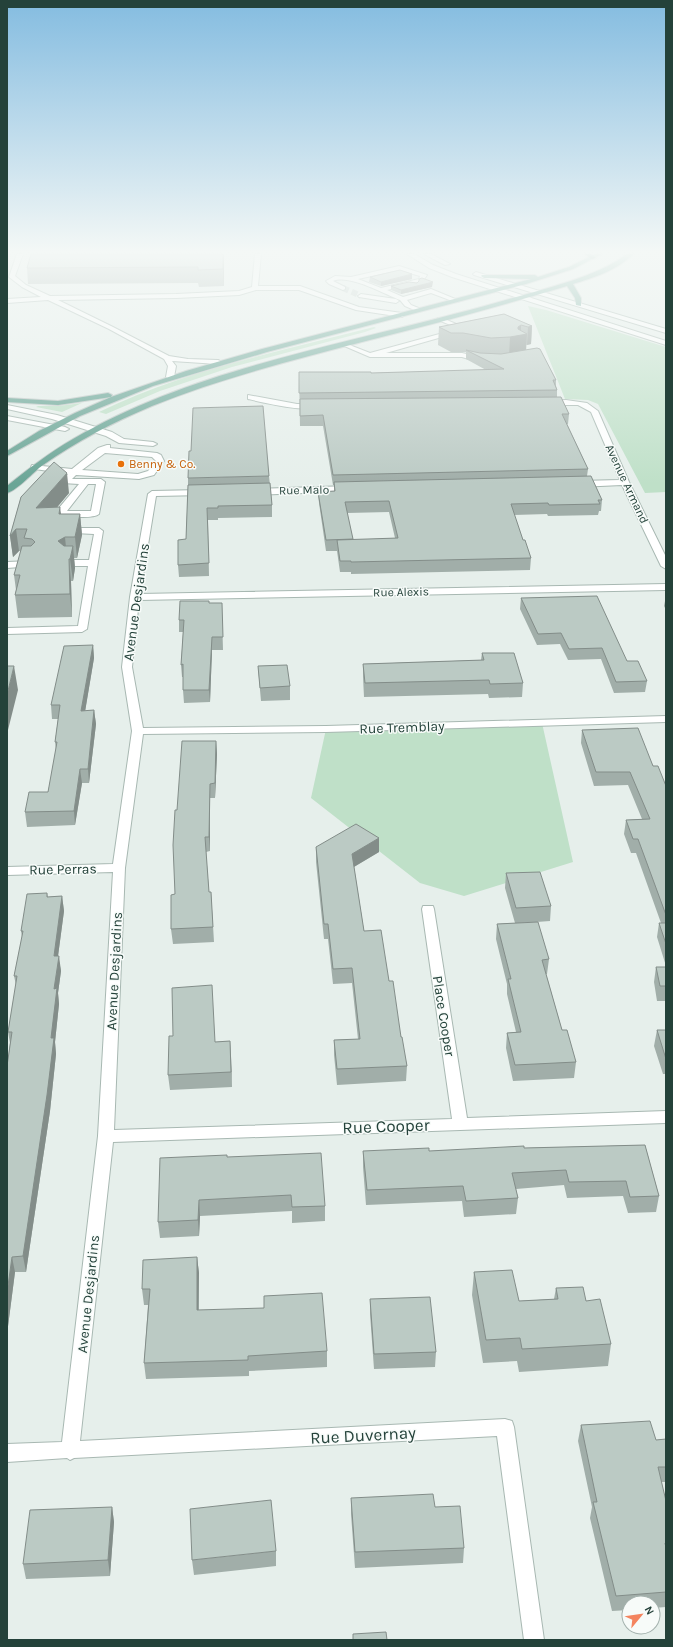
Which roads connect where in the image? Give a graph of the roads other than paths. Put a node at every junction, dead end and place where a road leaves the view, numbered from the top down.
1 (114, 331) edge
2 (340, 331) edge
3 (395, 331) edge
4 (458, 331) edge
5 (627, 331) edge
6 (433, 338) junction
7 (666, 343) edge
8 (345, 344) junction
9 (445, 344) dead end
10 (453, 347) edge
11 (370, 355) junction
12 (458, 355) junction
13 (167, 358) junction
14 (493, 359) edge
15 (218, 362) junction
16 (170, 377) junction
17 (132, 390) junction
18 (251, 397) dead end
19 (7, 400) edge
20 (540, 403) edge
21 (321, 406) edge
22 (7, 407) edge
23 (7, 418) edge
24 (64, 421) junction
25 (53, 427) junction
26 (92, 431) junction
27 (122, 441) junction
28 (153, 444) dead end
29 (101, 450) junction
30 (7, 454) edge
31 (35, 467) junction
32 (74, 472) junction
33 (85, 482) junction
34 (625, 482) junction
35 (569, 484) edge
36 (362, 489) edge
37 (7, 490) edge
38 (243, 492) edge
39 (211, 493) edge
40 (77, 531) edge
41 (67, 563) edge
42 (94, 563) junction
43 (31, 564) edge
44 (7, 565) edge
45 (666, 566) edge
46 (666, 588) edge
47 (135, 597) junction
48 (7, 631) edge
49 (666, 719) edge
50 (138, 731) junction
51 (119, 868) junction
52 (7, 871) edge
53 (428, 909) dead end
54 (666, 1117) edge
55 (460, 1123) junction
56 (106, 1136) junction
57 (70, 1451) junction
58 (7, 1453) edge
59 (534, 1640) edge

1 - 13 street
2 - 15 main road
3 - 8 main road
4 - 6 street
5 - 7 street
6 - 9 street
6 - 11 street
8 - 11 street
8 - 26 main road
10 - 12 street
11 - 12 street
12 - 14 street
13 - 15 street
13 - 16 street
15 - 16 main road
16 - 17 main road
17 - 19 main road
17 - 24 main road
18 - 21 street
20 - 34 street, Avenue Armand
22 - 24 street
23 - 25 street
24 - 25 main road
24 - 26 street
25 - 26 street
25 - 30 main road
26 - 27 street
26 - 31 main road
27 - 28 street
27 - 29 street
29 - 32 street
29 - 32 street
31 - 32 street
31 - 37 main road
32 - 33 street
33 - 33 street
34 - 35 street
34 - 45 street, Avenue Armand
36 - 38 street, Rue Malo
39 - 47 street, Avenue Desjardins
40 - 42 street
41 - 42 street
42 - 48 street
43 - 44 street
46 - 47 street, Rue Alexis
47 - 50 street, Avenue Desjardins
49 - 50 street, Rue Tremblay
50 - 51 street, Avenue Desjardins
51 - 52 street, Rue Perras
51 - 56 street, Avenue Desjardins
53 - 55 street, Place Cooper
54 - 55 street, Rue Cooper
55 - 56 street, Rue Cooper
56 - 57 street, Avenue Desjardins
57 - 58 street, Rue Duvernay
57 - 59 street, Rue Duvernay

